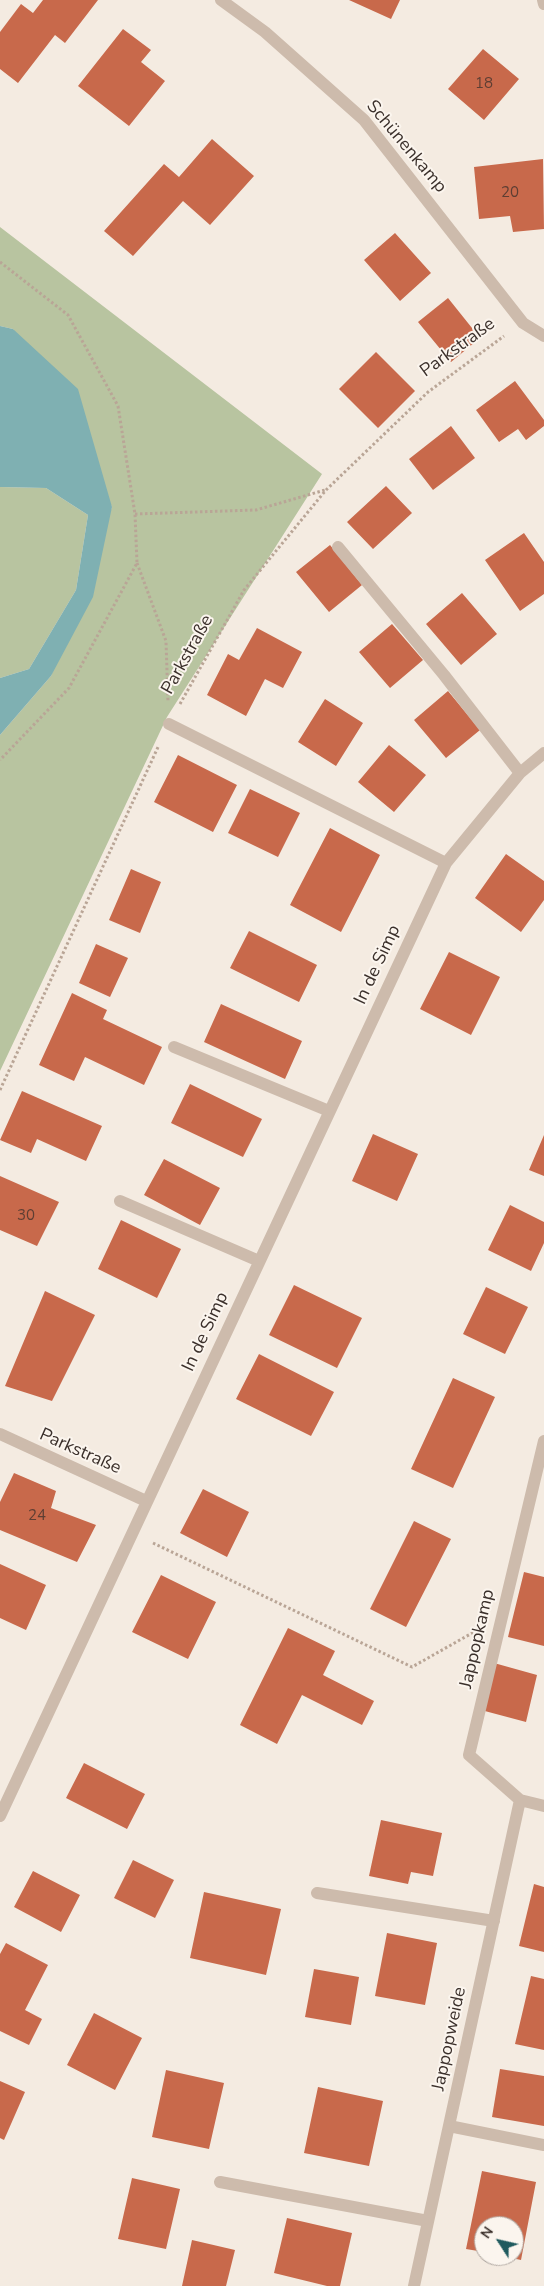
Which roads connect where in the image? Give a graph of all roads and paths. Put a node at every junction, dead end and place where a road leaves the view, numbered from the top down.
1 (221, 0) edge
2 (543, 0) edge
3 (544, 4) edge
4 (0, 262) edge
5 (523, 323) junction
6 (544, 336) edge
7 (326, 490) junction
8 (135, 514) junction
9 (338, 547) dead end
10 (137, 564) junction
11 (169, 724) junction
12 (544, 753) edge
13 (0, 760) edge
14 (520, 773) junction
15 (446, 863) junction
16 (174, 1047) dead end
17 (0, 1090) edge
18 (329, 1111) junction
19 (120, 1201) dead end
20 (259, 1261) junction
21 (0, 1434) edge
22 (544, 1441) edge
23 (146, 1501) junction
24 (131, 1533) junction
25 (501, 1618) junction
26 (520, 1800) junction
27 (544, 1806) edge
28 (0, 1816) edge
29 (317, 1893) dead end
30 (494, 1921) junction
31 (449, 2126) junction
32 (544, 2145) edge
33 (220, 2182) dead end
34 (428, 2221) junction
35 (414, 2286) edge

1 - 5 street, Schünenkamp
2 - 3 street
4 - 8 path
5 - 6 street, Schünenkamp
5 - 7 path, Parkstraße
7 - 8 path
7 - 11 path, Parkstraße
8 - 10 path
9 - 14 street
10 - 11 path
10 - 13 path
11 - 15 street
11 - 17 path, Parkstraße
12 - 14 street, In de Simp
14 - 15 street, In de Simp
15 - 18 street, In de Simp
16 - 18 street
18 - 20 street, In de Simp
19 - 20 street
20 - 23 street, In de Simp
21 - 23 street, Parkstraße
22 - 25 street, Jappopkamp
23 - 24 street, In de Simp
24 - 25 path
24 - 28 street, In de Simp
25 - 26 street, Jappopkamp
26 - 27 street, Jappopkamp
26 - 30 street, Jappopweide
29 - 30 street
30 - 31 street, Jappopweide
31 - 32 street
31 - 34 street, Jappopweide
33 - 34 street
34 - 35 street, Jappopweide

